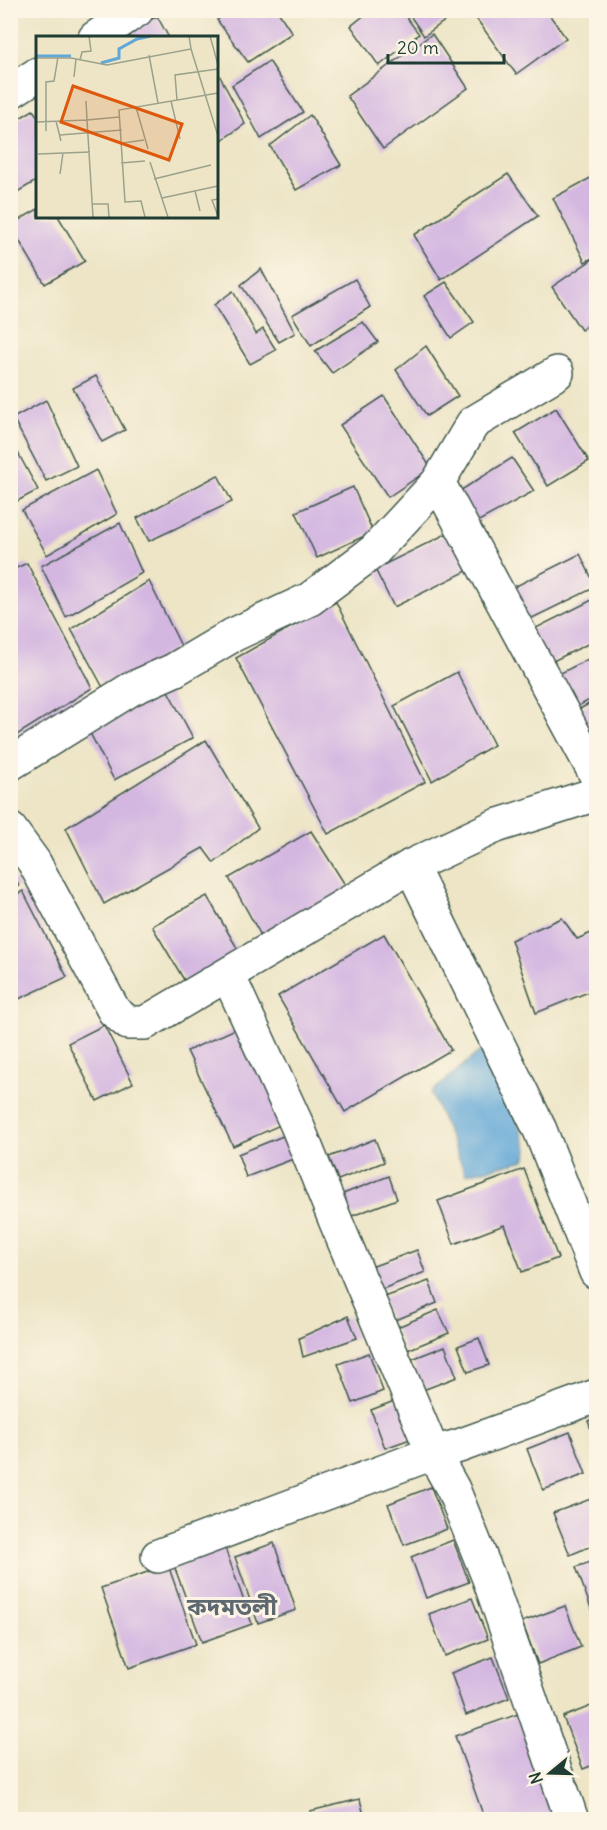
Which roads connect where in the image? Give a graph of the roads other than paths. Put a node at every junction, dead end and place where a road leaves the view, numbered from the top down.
1 (137, 10) edge
2 (98, 36) edge
3 (36, 75) edge
4 (10, 92) edge
5 (557, 373) dead end
6 (438, 482) junction
7 (10, 765) edge
8 (597, 775) edge
9 (597, 794) edge
10 (10, 829) edge
11 (411, 866) junction
12 (228, 975) junction
13 (597, 1272) edge
14 (597, 1396) edge
15 (433, 1453) junction
16 (158, 1556) dead end
17 (572, 1820) edge

1 - 2 street
3 - 4 street
5 - 6 street
6 - 7 street
6 - 8 street
9 - 11 street
10 - 12 street
11 - 12 street
11 - 13 street
12 - 15 street
14 - 15 street
15 - 16 street
15 - 17 street

